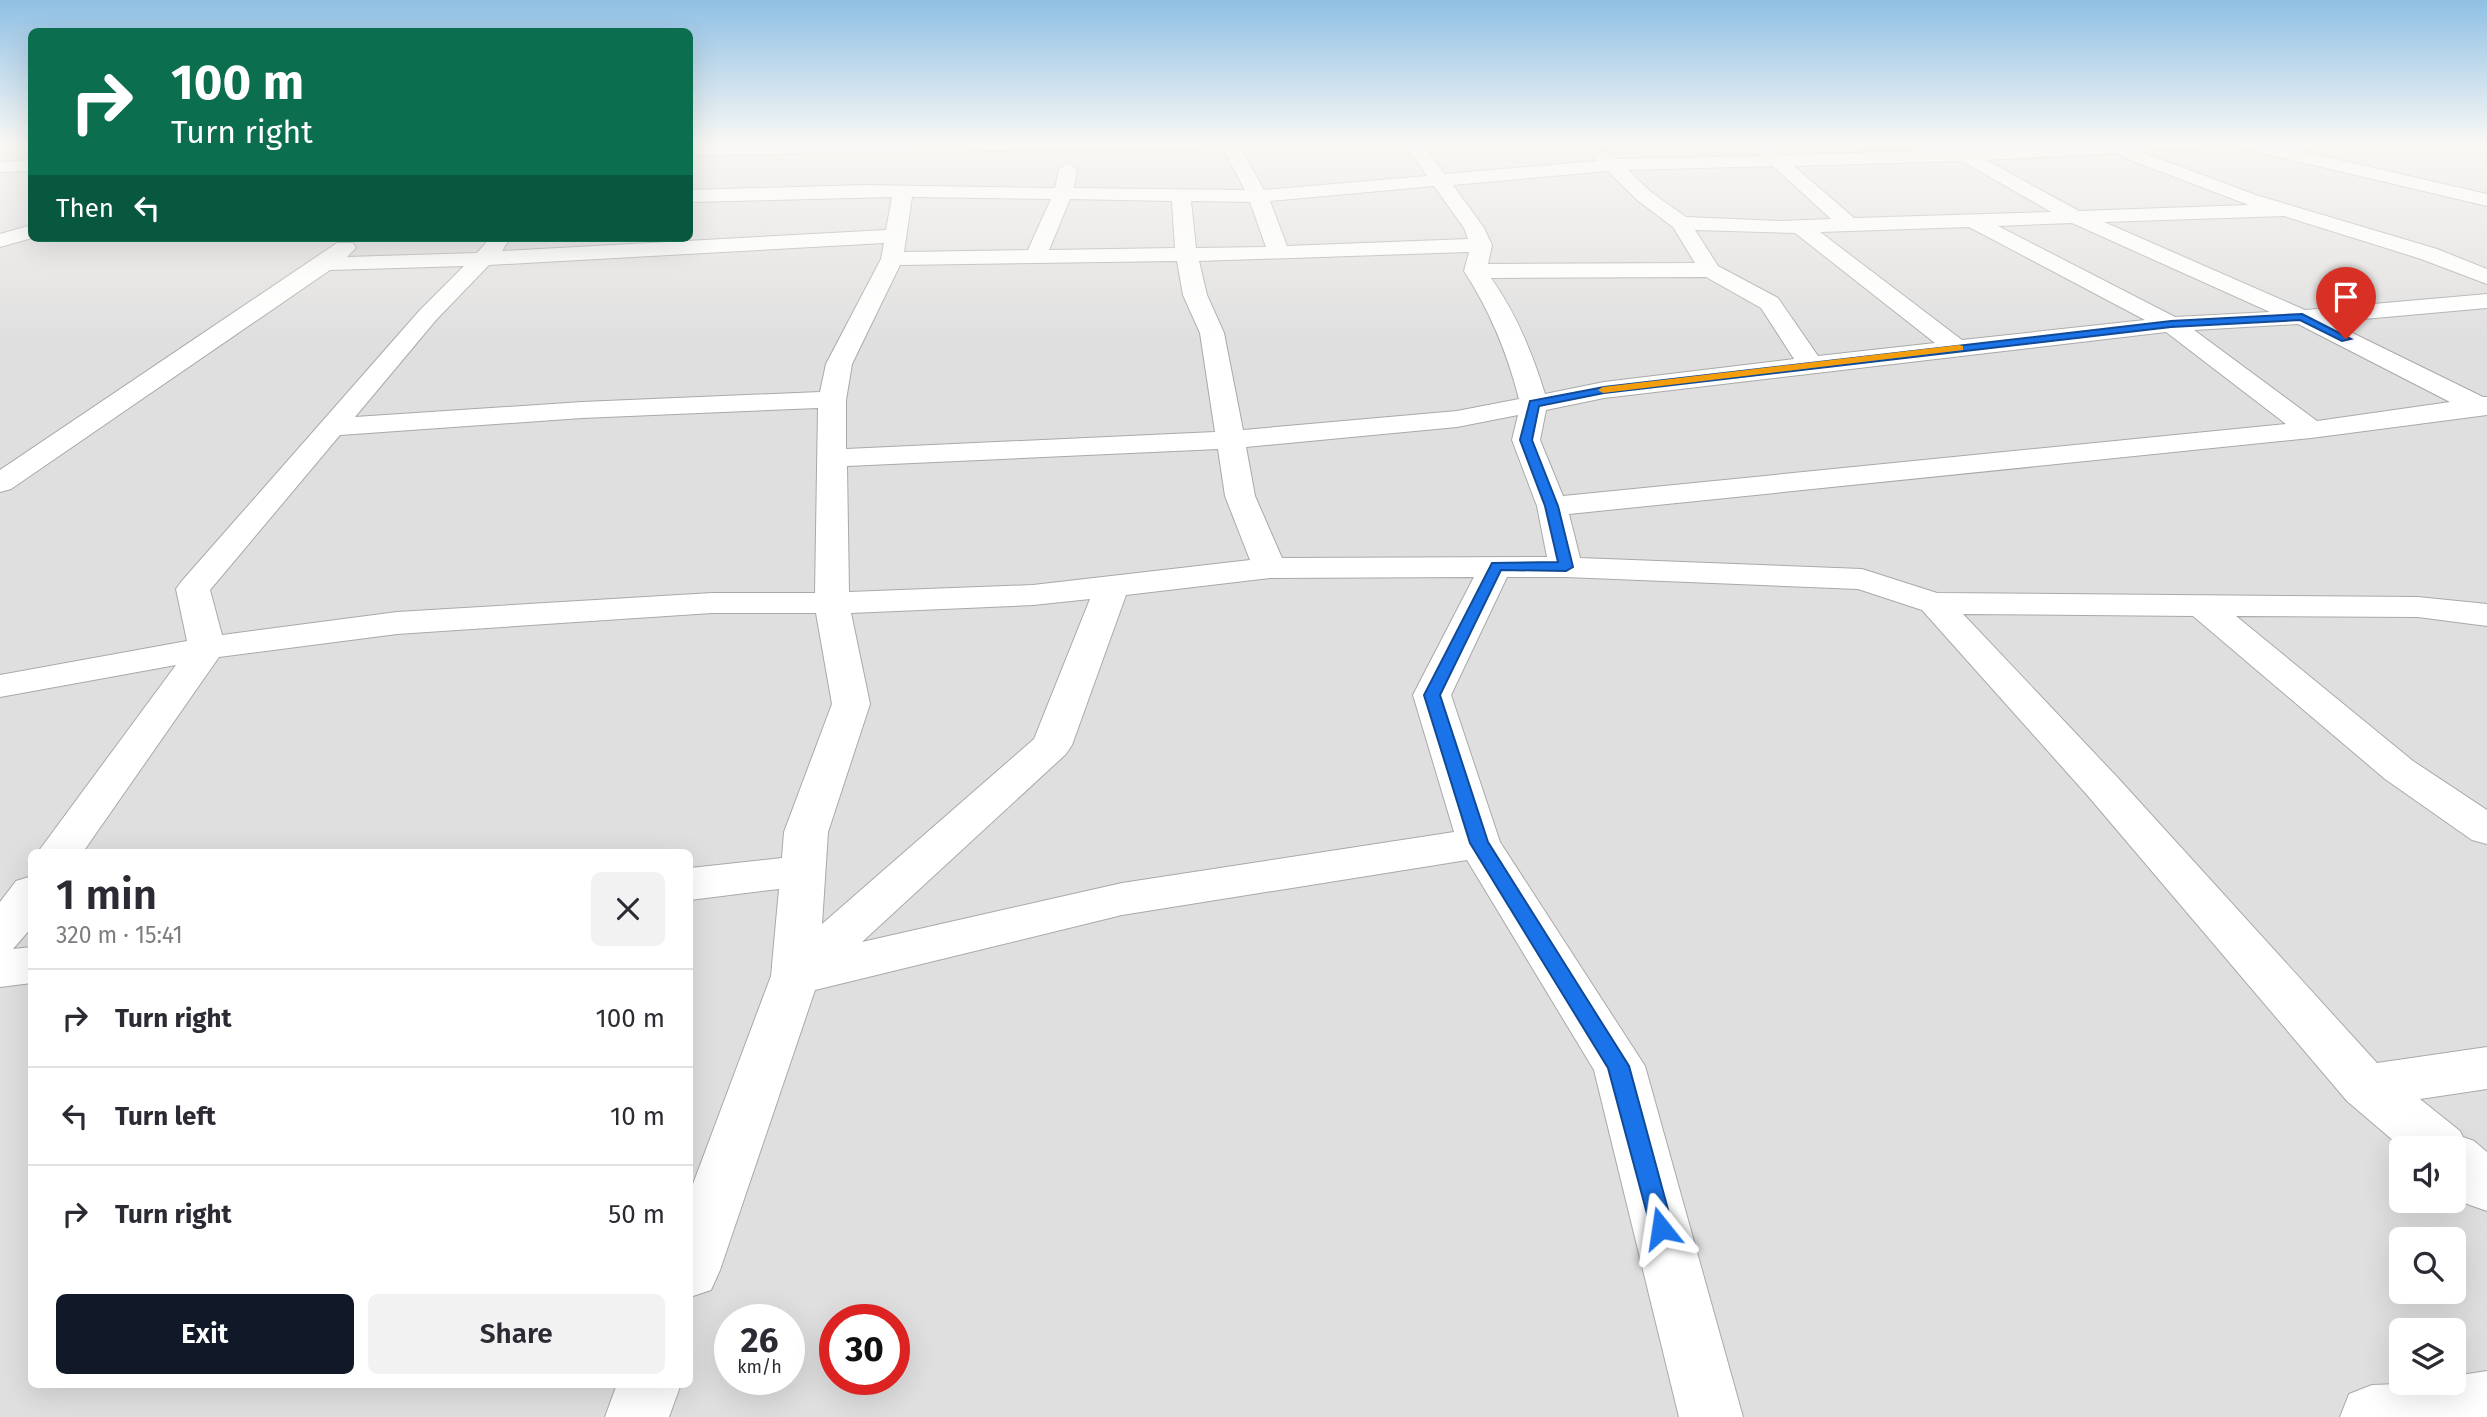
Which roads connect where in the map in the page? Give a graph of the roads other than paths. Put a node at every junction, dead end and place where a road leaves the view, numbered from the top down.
1 (900, 209) edge
2 (1056, 209) edge
3 (1182, 209) edge
4 (1263, 209) edge
5 (1460, 209) edge
6 (1662, 209) edge
7 (1832, 209) edge
8 (2062, 209) edge
9 (2186, 209) edge
10 (2306, 209) edge
11 (2076, 217) junction
12 (1973, 221) junction
13 (1681, 223) junction
14 (1847, 223) junction
15 (1799, 226) junction
16 (28, 232) edge
17 (0, 241) edge
18 (353, 242) edge
19 (1481, 245) junction
20 (893, 247) junction
21 (491, 249) edge
22 (1186, 253) junction
23 (1279, 253) junction
24 (1036, 256) junction
25 (325, 264) junction
26 (1710, 270) junction
27 (1475, 271) junction
28 (2487, 277) edge
29 (2487, 301) edge
30 (2302, 317) junction
31 (2171, 324) junction
32 (1956, 348) junction
33 (1811, 365) junction
34 (832, 400) junction
35 (1534, 403) junction
36 (2484, 407) edge
37 (333, 427) junction
38 (2311, 430) junction
39 (1230, 440) junction
40 (833, 458) junction
41 (0, 483) edge
42 (1552, 506) junction
43 (1496, 566) junction
44 (1566, 567) junction
45 (1270, 568) junction
46 (1112, 586) junction
47 (832, 603) junction
48 (1934, 603) junction
49 (2204, 607) junction
50 (2487, 615) edge
51 (207, 649) junction
52 (0, 686) edge
53 (2487, 831) edge
54 (1479, 843) junction
55 (62, 849) edge
56 (802, 871) junction
57 (693, 884) edge
58 (28, 898) edge
59 (0, 936) edge
60 (28, 966) edge
61 (0, 969) edge
62 (794, 976) junction
63 (2487, 1068) edge
64 (2366, 1086) junction
65 (2426, 1136) edge
66 (2466, 1168) edge
67 (2487, 1186) edge
68 (693, 1262) edge
69 (648, 1388) edge
70 (2487, 1404) edge
71 (637, 1417) edge
72 (1711, 1417) edge
73 (2372, 1417) edge

1 - 20 street
2 - 24 street
3 - 22 street
4 - 23 street
5 - 19 street
6 - 13 street
7 - 14 street
8 - 11 street
9 - 11 street
10 - 28 street
11 - 12 street
11 - 30 street
12 - 14 street
12 - 31 street
13 - 15 street
13 - 26 street
14 - 15 street
15 - 32 street
16 - 17 street
18 - 25 street
19 - 23 street
19 - 27 street
20 - 21 street
20 - 24 street
20 - 34 street
21 - 25 street
21 - 37 street
22 - 23 street
22 - 24 street
22 - 39 street
25 - 41 street
26 - 27 street
26 - 33 street
27 - 35 street
29 - 30 street
30 - 31 street
30 - 36 street
31 - 32 street
31 - 38 street
32 - 33 street
33 - 35 street
34 - 37 street
34 - 40 street
35 - 39 street
35 - 42 street
36 - 38 street
37 - 51 street
38 - 42 street
39 - 40 street
39 - 45 street
40 - 47 street
42 - 44 street
43 - 44 street
43 - 45 street
43 - 54 street
44 - 48 street
45 - 46 street
46 - 47 street
46 - 62 street
47 - 51 street
47 - 56 street
48 - 49 street
48 - 64 street
49 - 50 street
49 - 53 street
51 - 52 street
51 - 55 street
54 - 62 street
54 - 72 street
56 - 57 street
56 - 62 street
58 - 59 street
60 - 61 street
62 - 68 street
63 - 64 street
64 - 65 street
66 - 67 street
69 - 71 street
70 - 73 street

